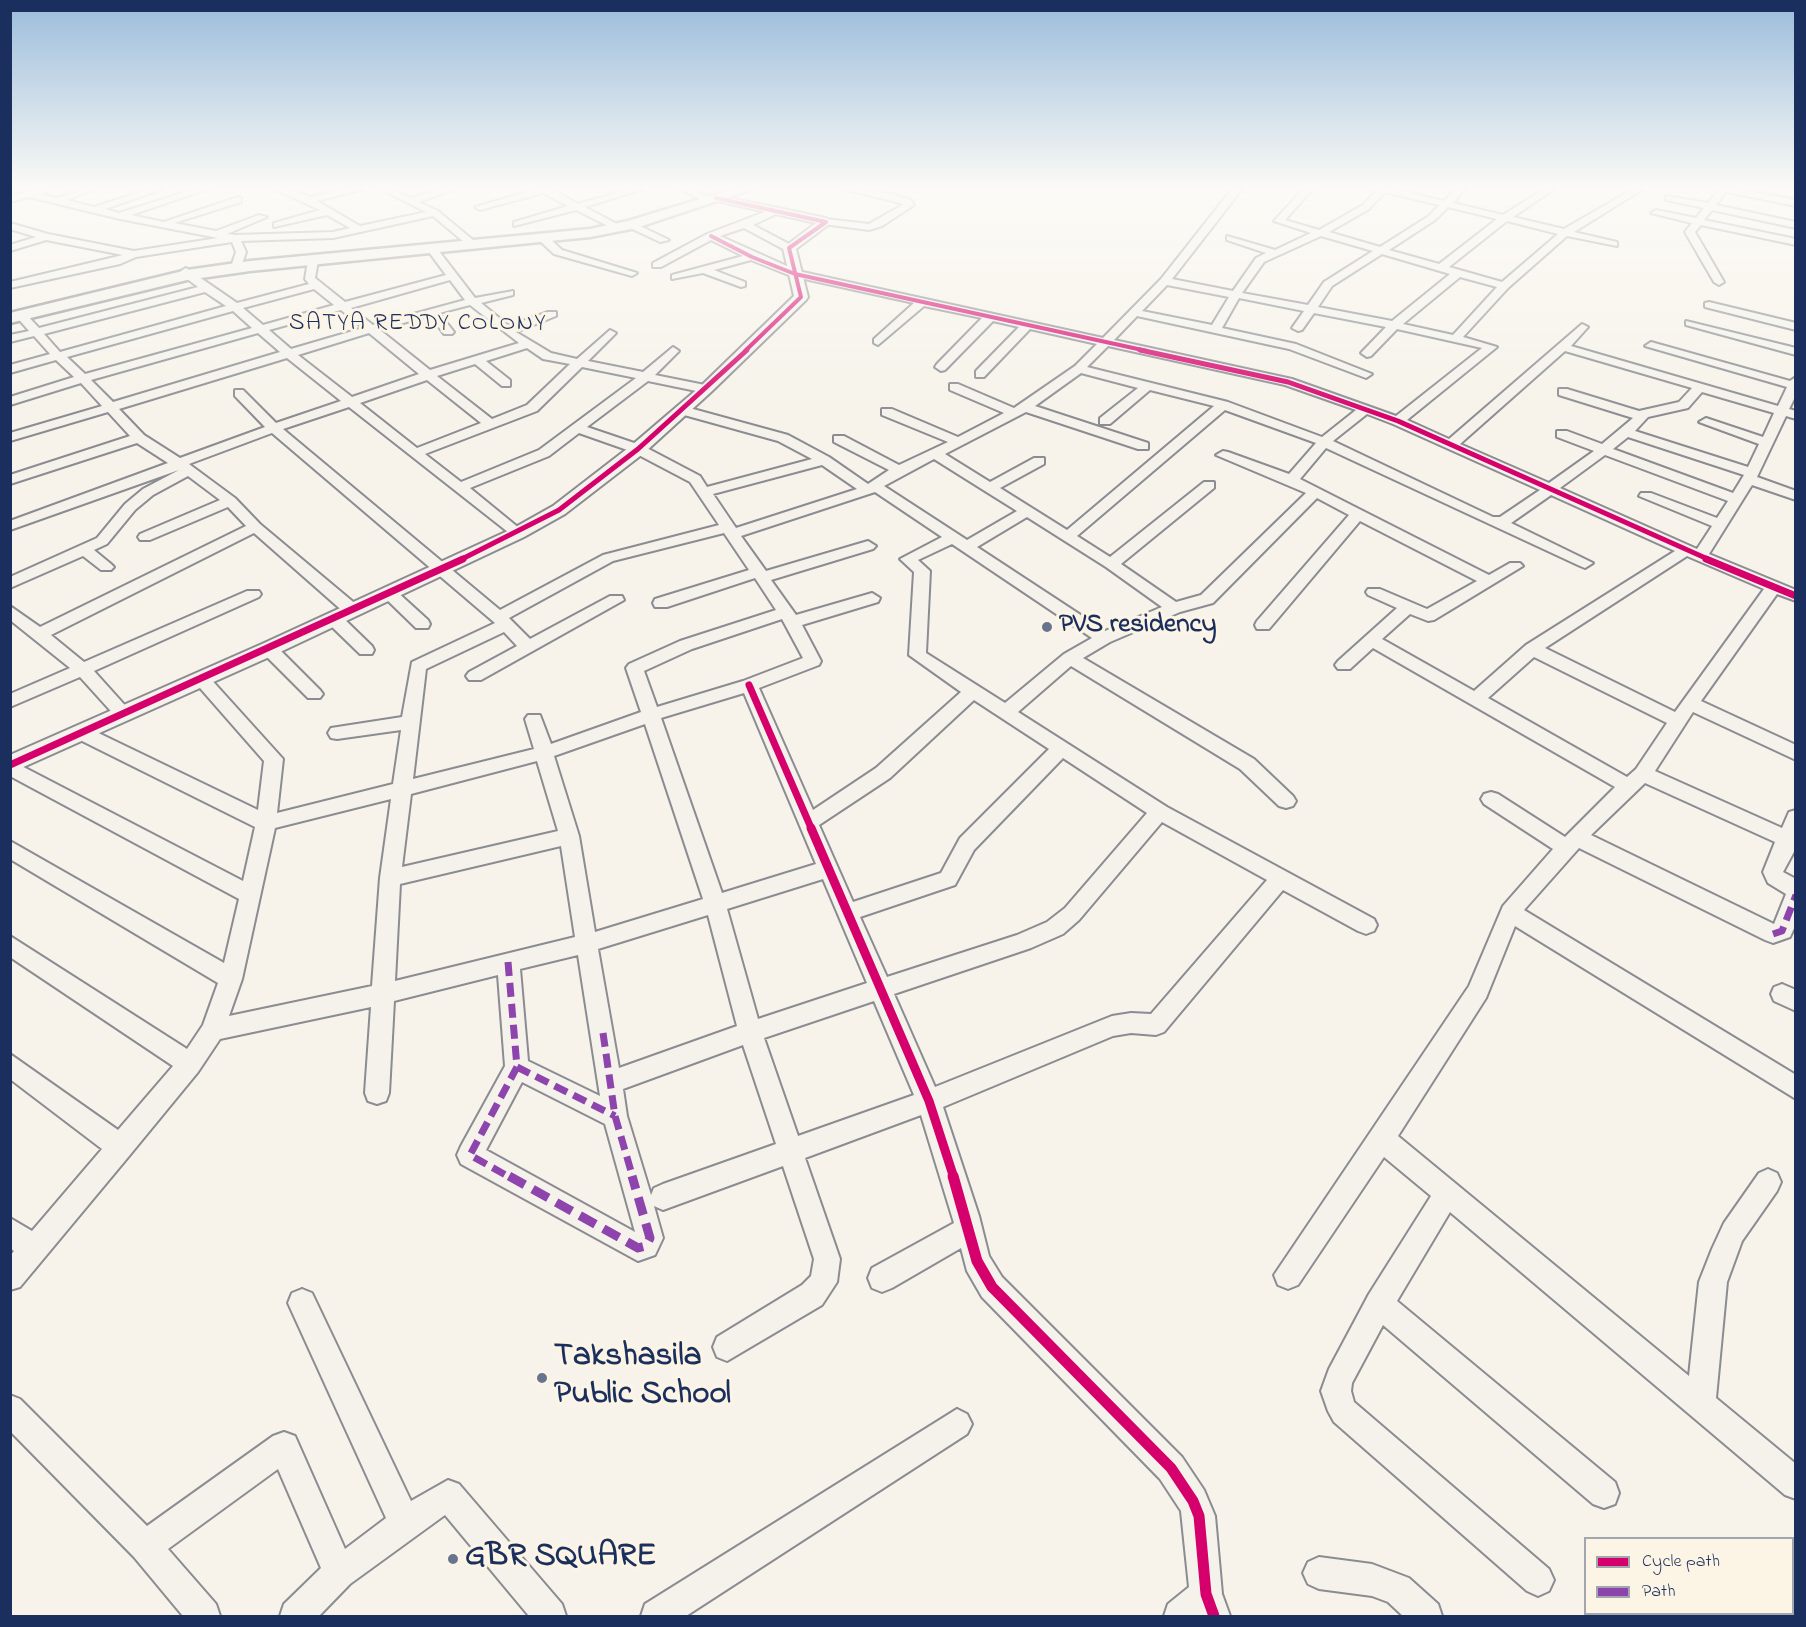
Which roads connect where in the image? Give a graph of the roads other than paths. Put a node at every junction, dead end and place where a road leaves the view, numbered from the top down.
1 (103, 265) edge
2 (214, 265) edge
3 (272, 265) edge
4 (312, 265) edge
5 (444, 265) edge
6 (604, 265) edge
7 (718, 265) edge
8 (772, 265) edge
9 (793, 265) edge
10 (1178, 265) edge
11 (1256, 265) edge
12 (1358, 265) edge
13 (1434, 265) edge
14 (1444, 265) edge
15 (1528, 265) edge
16 (1709, 265) edge
17 (1441, 267) junction
18 (701, 269) junction
19 (1459, 272) junction
20 (187, 273) junction
21 (632, 273) dead end
22 (795, 274) junction
23 (453, 276) junction
24 (676, 277) dead end
25 (1165, 281) junction
26 (1719, 282) dead end
27 (741, 284) dead end
28 (10, 285) edge
29 (316, 285) junction
30 (1503, 286) junction
31 (207, 288) junction
32 (509, 293) dead end
33 (1234, 295) junction
34 (472, 301) junction
35 (922, 302) junction
36 (340, 305) junction
37 (1709, 305) dead end
38 (17, 307) edge
39 (235, 307) junction
40 (1310, 309) junction
41 (432, 311) junction
42 (1133, 312) junction
43 (552, 314) dead end
44 (990, 317) junction
45 (1690, 323) dead end
46 (1027, 325) junction
47 (1395, 325) junction
48 (1582, 327) dead end
49 (1796, 327) edge
50 (1298, 328) dead end
51 (261, 329) junction
52 (369, 330) junction
53 (1215, 330) junction
54 (507, 331) junction
55 (35, 332) junction
56 (448, 332) dead end
57 (610, 333) dead end
58 (1456, 338) junction
59 (10, 339) edge
60 (878, 341) dead end
61 (1104, 341) junction
62 (528, 344) junction
63 (1651, 346) dead end
64 (1563, 347) junction
65 (673, 351) dead end
66 (1367, 352) dead end
67 (1796, 352) edge
68 (288, 353) junction
69 (57, 355) junction
70 (477, 360) junction
71 (580, 363) junction
72 (941, 367) dead end
73 (10, 369) edge
74 (1079, 369) junction
75 (980, 374) dead end
76 (1366, 374) dead end
77 (428, 375) junction
78 (645, 377) junction
79 (83, 378) junction
80 (506, 383) dead end
81 (1795, 384) edge
82 (1149, 385) junction
83 (954, 387) dead end
84 (1699, 388) junction
85 (706, 389) junction
86 (1563, 392) dead end
87 (239, 393) dead end
88 (10, 401) edge
89 (351, 401) junction
90 (1223, 405) junction
91 (109, 407) junction
92 (682, 410) junction
93 (1020, 410) junction
94 (1365, 410) junction
95 (1781, 411) junction
96 (886, 412) dead end
97 (1796, 415) edge
98 (1641, 416) junction
99 (1105, 421) dead end
100 (1398, 421) junction
101 (1706, 422) dead end
102 (491, 425) junction
103 (273, 428) junction
104 (577, 428) junction
105 (1626, 432) junction
106 (1562, 434) dead end
107 (10, 437) edge
108 (139, 438) junction
109 (839, 439) dead end
110 (959, 442) junction
111 (1324, 442) junction
112 (1766, 442) junction
113 (1450, 445) junction
114 (1143, 446) dead end
115 (638, 449) junction
116 (1603, 450) junction
117 (418, 453) junction
118 (936, 454) junction
119 (1224, 454) dead end
120 (824, 460) junction
121 (1039, 461) dead end
122 (182, 468) junction
123 (899, 470) junction
124 (1750, 476) junction
125 (10, 480) edge
126 (1292, 480) junction
127 (1209, 485) dead end
128 (461, 487) junction
129 (871, 487) junction
130 (990, 488) junction
131 (1549, 489) junction
132 (705, 492) junction
133 (1315, 492) junction
134 (1646, 496) dead end
135 (1796, 496) edge
136 (1736, 499) junction
137 (230, 501) junction
138 (1026, 511) junction
139 (1359, 513) junction
140 (1497, 522) junction
141 (1719, 524) junction
142 (10, 526) edge
143 (255, 527) junction
144 (732, 530) junction
145 (518, 533) junction
146 (1068, 536) junction
147 (146, 537) dead end
148 (960, 542) junction
149 (868, 546) dead end
150 (85, 550) junction
151 (1693, 553) junction
152 (1585, 563) dead end
153 (1111, 564) junction
154 (1515, 566) dead end
155 (106, 567) dead end
156 (441, 568) junction
157 (761, 575) junction
158 (1487, 580) junction
159 (10, 583) edge
160 (1789, 590) edge
161 (1374, 592) dead end
162 (389, 593) junction
163 (253, 594) dead end
164 (872, 598) dead end
165 (615, 600) dead end
166 (661, 603) dead end
167 (1408, 607) junction
168 (1174, 608) junction
169 (352, 610) junction
170 (10, 611) edge
171 (788, 618) junction
172 (334, 619) junction
173 (502, 621) junction
174 (422, 624) dead end
175 (1263, 625) dead end
176 (38, 635) junction
177 (1104, 638) junction
178 (1371, 640) junction
179 (528, 647) junction
180 (269, 649) junction
181 (1532, 649) junction
182 (366, 650) dead end
183 (1070, 658) junction
184 (1344, 665) dead end
185 (83, 670) junction
186 (475, 676) dead end
187 (202, 680) junction
188 (749, 685) junction
189 (973, 691) junction
190 (314, 694) dead end
191 (1477, 698) junction
192 (10, 701) edge
193 (1008, 711) junction
194 (1684, 712) junction
195 (124, 715) junction
196 (650, 715) junction
197 (534, 719) dead end
198 (409, 722) junction
199 (80, 732) junction
200 (338, 733) dead end
201 (1062, 748) junction
202 (544, 753) junction
203 (1796, 753) edge
204 (10, 766) edge
205 (1635, 780) junction
206 (400, 789) junction
207 (1491, 799) dead end
208 (1286, 801) dead end
209 (1160, 812) junction
210 (1796, 817) edge
211 (809, 822) junction
212 (266, 823) junction
213 (569, 836) junction
214 (1791, 839) edge
215 (1572, 843) junction
216 (10, 849) edge
217 (828, 869) junction
218 (390, 878) junction
219 (1280, 879) junction
220 (1795, 892) edge
221 (248, 894) junction
222 (716, 905) junction
223 (848, 912) junction
224 (1510, 912) junction
225 (1366, 925) dead end
226 (1777, 927) edge
227 (588, 943) junction
228 (10, 945) edge
229 (508, 962) junction
230 (231, 980) junction
231 (881, 990) junction
232 (383, 994) junction
233 (213, 1030) junction
234 (750, 1032) junction
235 (190, 1064) junction
236 (10, 1065) edge
237 (517, 1067) junction
238 (611, 1082) junction
239 (1796, 1088) edge
240 (377, 1093) dead end
241 (929, 1101) junction
242 (615, 1116) junction
243 (1382, 1139) junction
244 (120, 1147) junction
245 (791, 1149) junction
246 (1768, 1182) dead end
247 (1448, 1192) junction
248 (663, 1197) dead end
249 (969, 1229) junction
250 (10, 1231) edge
251 (33, 1249) junction
252 (1288, 1275) dead end
253 (10, 1277) edge
254 (882, 1278) dead end
255 (302, 1303) dead end
256 (1379, 1304) junction
257 (727, 1347) dead end
258 (1692, 1395) junction
259 (10, 1409) edge
260 (957, 1424) dead end
261 (1796, 1484) edge
262 (1604, 1493) dead end
263 (405, 1523) junction
264 (145, 1546) junction
265 (339, 1573) junction
266 (1319, 1573) dead end
267 (1538, 1580) dead end
268 (1210, 1605) edge
269 (204, 1617) edge
270 (296, 1617) edge
271 (550, 1617) edge
272 (657, 1617) edge
273 (1180, 1617) edge
274 (1426, 1617) edge

1 - 28 street
2 - 20 main road
3 - 20 main road
4 - 29 street
5 - 23 street
6 - 21 street
7 - 18 street
8 - 22 street
9 - 22 street
10 - 25 street
11 - 33 street
12 - 40 street
13 - 17 street
14 - 17 street
15 - 30 street
16 - 26 street
17 - 19 street
18 - 24 street
18 - 27 street
19 - 30 street
19 - 47 street
20 - 31 street
20 - 38 main road
22 - 35 street
22 - 85 street
23 - 34 street
23 - 36 street
25 - 33 street
25 - 42 street
29 - 36 street
29 - 39 street
30 - 58 street
31 - 39 street
31 - 55 street
32 - 34 street
33 - 40 street
33 - 53 street
34 - 41 street
34 - 54 street
35 - 44 street
35 - 60 street
36 - 51 street
36 - 52 street
37 - 49 street
38 - 55 street
39 - 51 street
39 - 69 street
40 - 47 street
40 - 50 street
41 - 52 street
41 - 56 street
42 - 53 street
42 - 61 street
43 - 54 street
44 - 46 street
44 - 72 street
45 - 67 street
46 - 61 street
46 - 75 street
47 - 58 street
47 - 66 street
48 - 64 street
51 - 68 street
51 - 79 street
52 - 68 street
52 - 77 street
53 - 76 street
54 - 62 street
55 - 59 street
55 - 69 street
57 - 71 street
58 - 100 street
61 - 74 street
61 - 94 street
62 - 70 street
62 - 71 street
63 - 81 street
64 - 84 street
64 - 113 street
65 - 78 street
68 - 89 street
68 - 91 street
69 - 73 street
69 - 79 street
70 - 77 street
70 - 80 street
71 - 78 street
71 - 102 street
74 - 82 street
74 - 93 street
77 - 89 street
77 - 102 street
78 - 85 street
78 - 104 street
79 - 88 street
79 - 91 street
81 - 95 street
82 - 90 street
82 - 99 street
83 - 93 street
84 - 95 street
84 - 98 street
85 - 92 street
86 - 98 street
87 - 103 street
89 - 103 street
89 - 117 street
90 - 111 street
90 - 146 street
91 - 107 street
91 - 108 street
92 - 115 street
92 - 120 street
93 - 110 street
93 - 114 street
94 - 100 street
94 - 111 street
95 - 97 street
95 - 112 street
96 - 110 street
98 - 105 street
100 - 113 street
101 - 112 street
102 - 117 street
103 - 122 street
103 - 156 street
104 - 115 street
104 - 128 street
105 - 116 street
105 - 124 street
106 - 116 street
108 - 122 street
108 - 125 street
109 - 123 street
110 - 118 street
111 - 126 street
111 - 140 street
112 - 124 street
113 - 131 street
115 - 132 street
115 - 145 street
116 - 131 street
116 - 136 street
117 - 128 street
118 - 123 street
118 - 130 street
119 - 126 street
120 - 129 street
120 - 132 street
121 - 130 street
122 - 137 street
122 - 142 street
122 - 150 street
123 - 129 street
124 - 135 street
124 - 136 street
126 - 133 street
127 - 153 street
128 - 145 street
129 - 144 street
129 - 148 street
130 - 138 street
131 - 140 street
131 - 151 street
132 - 144 street
133 - 139 street
133 - 168 street
134 - 141 street
136 - 141 street
137 - 143 street
137 - 147 street
138 - 146 street
138 - 148 street
139 - 158 street
139 - 175 street
140 - 152 street
141 - 151 street
143 - 169 street
143 - 176 street
144 - 157 street
144 - 173 street
145 - 156 street
146 - 153 street
148 - 177 street
148 - 189 street
149 - 157 street
150 - 155 street
150 - 159 street
151 - 160 street
151 - 181 street
153 - 168 street
154 - 158 street
156 - 162 street
156 - 173 street
157 - 166 street
157 - 171 street
158 - 167 street
160 - 194 street
161 - 167 street
162 - 169 street
162 - 174 street
163 - 185 street
164 - 171 street
165 - 179 street
167 - 178 street
168 - 177 street
169 - 172 street
170 - 176 street
171 - 188 street
171 - 196 street
172 - 180 street
172 - 182 street
173 - 179 street
173 - 198 street
176 - 185 street
177 - 183 street
178 - 184 street
178 - 191 street
179 - 186 street
180 - 187 street
180 - 190 street
181 - 191 street
181 - 194 street
183 - 193 street
183 - 208 street
185 - 192 street
185 - 195 street
187 - 195 street
187 - 212 street
188 - 196 street
188 - 211 street
189 - 193 street
189 - 211 street
191 - 205 street
193 - 201 street
194 - 203 street
194 - 205 street
195 - 199 street
196 - 202 street
196 - 222 street
197 - 202 street
198 - 200 street
198 - 206 street
199 - 204 street
199 - 212 street
201 - 209 street
201 - 223 street
202 - 206 street
202 - 213 street
204 - 221 street
205 - 214 street
205 - 215 street
206 - 212 street
206 - 218 street
207 - 215 street
209 - 219 street
209 - 231 street
210 - 214 street
211 - 217 street
212 - 221 street
213 - 218 street
213 - 227 street
214 - 220 street
215 - 224 street
215 - 226 street
216 - 230 street
217 - 222 street
217 - 223 street
218 - 232 street
219 - 225 street
219 - 241 street
220 - 226 street
221 - 230 street
222 - 227 street
222 - 234 street
223 - 231 street
224 - 239 street
224 - 243 street
227 - 229 street
227 - 238 street
228 - 235 street
229 - 232 street
229 - 237 street
230 - 233 street
231 - 234 street
231 - 241 street
232 - 233 street
232 - 240 street
233 - 235 street
234 - 238 street
234 - 245 street
235 - 244 street
236 - 244 street
237 - 242 street
237 - 242 street
238 - 242 street
241 - 245 street
241 - 249 street
243 - 247 street
243 - 252 street
244 - 251 street
245 - 248 street
245 - 257 street
246 - 258 street
247 - 256 street
247 - 258 street
249 - 254 street
249 - 268 street
250 - 251 street
251 - 253 street
255 - 263 street
256 - 262 street
256 - 267 street
258 - 261 street
259 - 264 street
260 - 272 street
263 - 265 street
263 - 271 street
264 - 265 street
264 - 269 street
265 - 270 street
266 - 274 street
268 - 273 street

